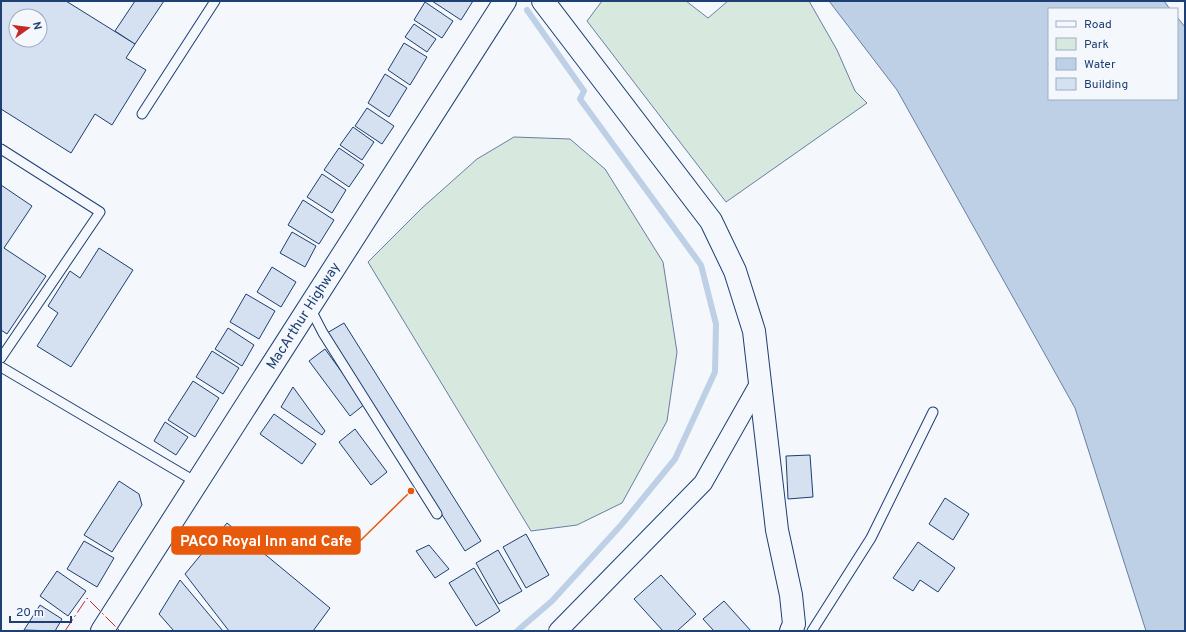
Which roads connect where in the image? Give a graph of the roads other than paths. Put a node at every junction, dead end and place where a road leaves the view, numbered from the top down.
1 (215, 1) edge
2 (543, 1) edge
3 (504, 2) edge
4 (142, 114) dead end
5 (1, 149) edge
6 (309, 306) junction
7 (1, 358) edge
8 (1, 367) edge
9 (759, 384) junction
10 (933, 412) dead end
11 (196, 482) junction
12 (437, 514) dead end
13 (799, 629) edge
14 (102, 631) edge
15 (558, 631) edge

1 - 4 lane
2 - 9 main road
3 - 6 main road, MacArthur Highway
5 - 7 lane
6 - 11 main road, MacArthur Highway
6 - 12 lane
8 - 11 lane
9 - 13 main road
9 - 15 street
10 - 13 lane
11 - 14 main road, MacArthur Highway

